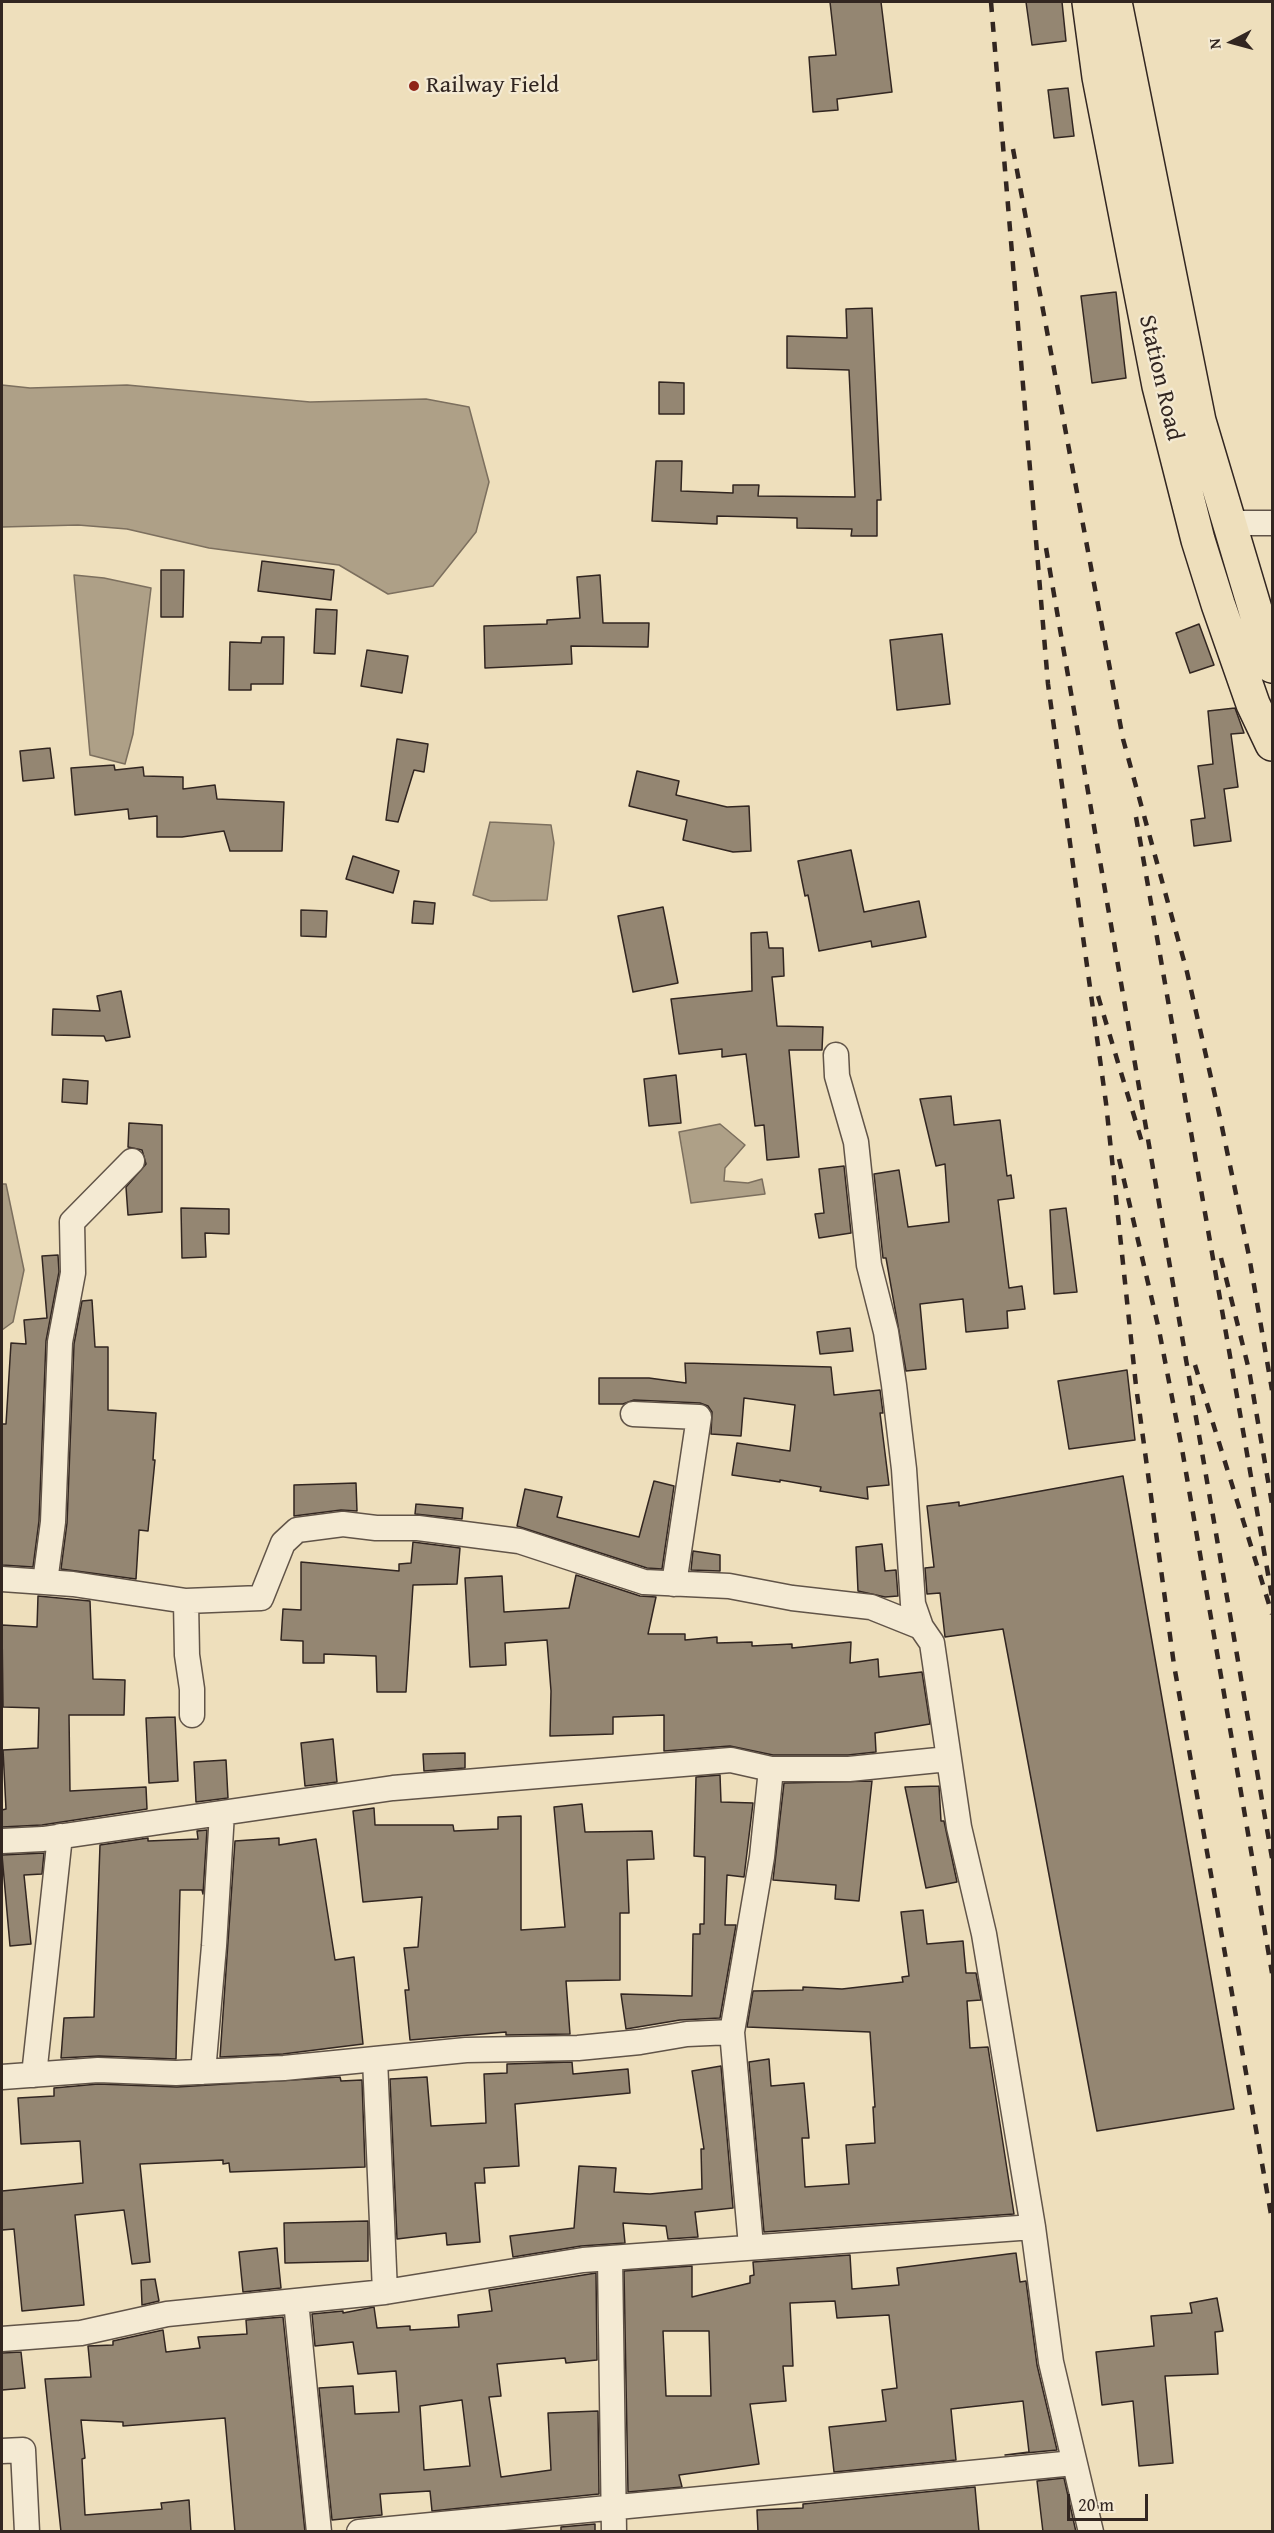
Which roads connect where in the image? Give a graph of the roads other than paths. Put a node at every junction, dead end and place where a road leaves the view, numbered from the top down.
1 (1089, 2) edge
2 (1115, 2) edge
3 (1228, 523) junction
4 (1272, 523) edge
5 (1272, 666) edge
6 (1272, 744) edge
7 (836, 1055) dead end
8 (132, 1161) dead end
9 (633, 1414) dead end
10 (2, 1579) edge
11 (45, 1582) junction
12 (674, 1584) junction
13 (186, 1601) junction
14 (921, 1626) junction
15 (192, 1715) dead end
16 (948, 1760) junction
17 (771, 1769) junction
18 (222, 1813) junction
19 (60, 1836) junction
20 (2, 1841) edge
21 (732, 2032) junction
22 (375, 2059) junction
23 (203, 2072) junction
24 (34, 2075) junction
25 (2, 2077) edge
26 (1033, 2227) junction
27 (751, 2246) junction
28 (610, 2258) junction
29 (385, 2292) junction
30 (296, 2301) junction
31 (2, 2339) edge
32 (2, 2451) edge
33 (1074, 2463) junction
34 (612, 2507) junction
35 (27, 2532) edge
36 (319, 2532) edge
37 (359, 2532) edge
38 (614, 2532) edge
39 (1091, 2532) edge

1 - 6 main road, Station Road
2 - 3 main road, Station Road
3 - 4 street
3 - 5 main road, Station Road
7 - 14 street
8 - 11 street
9 - 12 street
10 - 11 street
11 - 13 street
12 - 13 street
12 - 14 street
13 - 15 street
14 - 16 street
16 - 17 street
16 - 26 street
17 - 18 street
17 - 21 street
18 - 19 street
18 - 23 street
19 - 20 street
19 - 24 street
21 - 22 street
21 - 27 street
22 - 23 street
22 - 29 street
23 - 24 street
24 - 25 street
26 - 27 street
26 - 33 street
27 - 28 street
28 - 29 street
28 - 34 street
29 - 30 street
30 - 31 street
30 - 36 street
32 - 35 street
33 - 34 street
33 - 39 street
34 - 37 street
34 - 38 street

